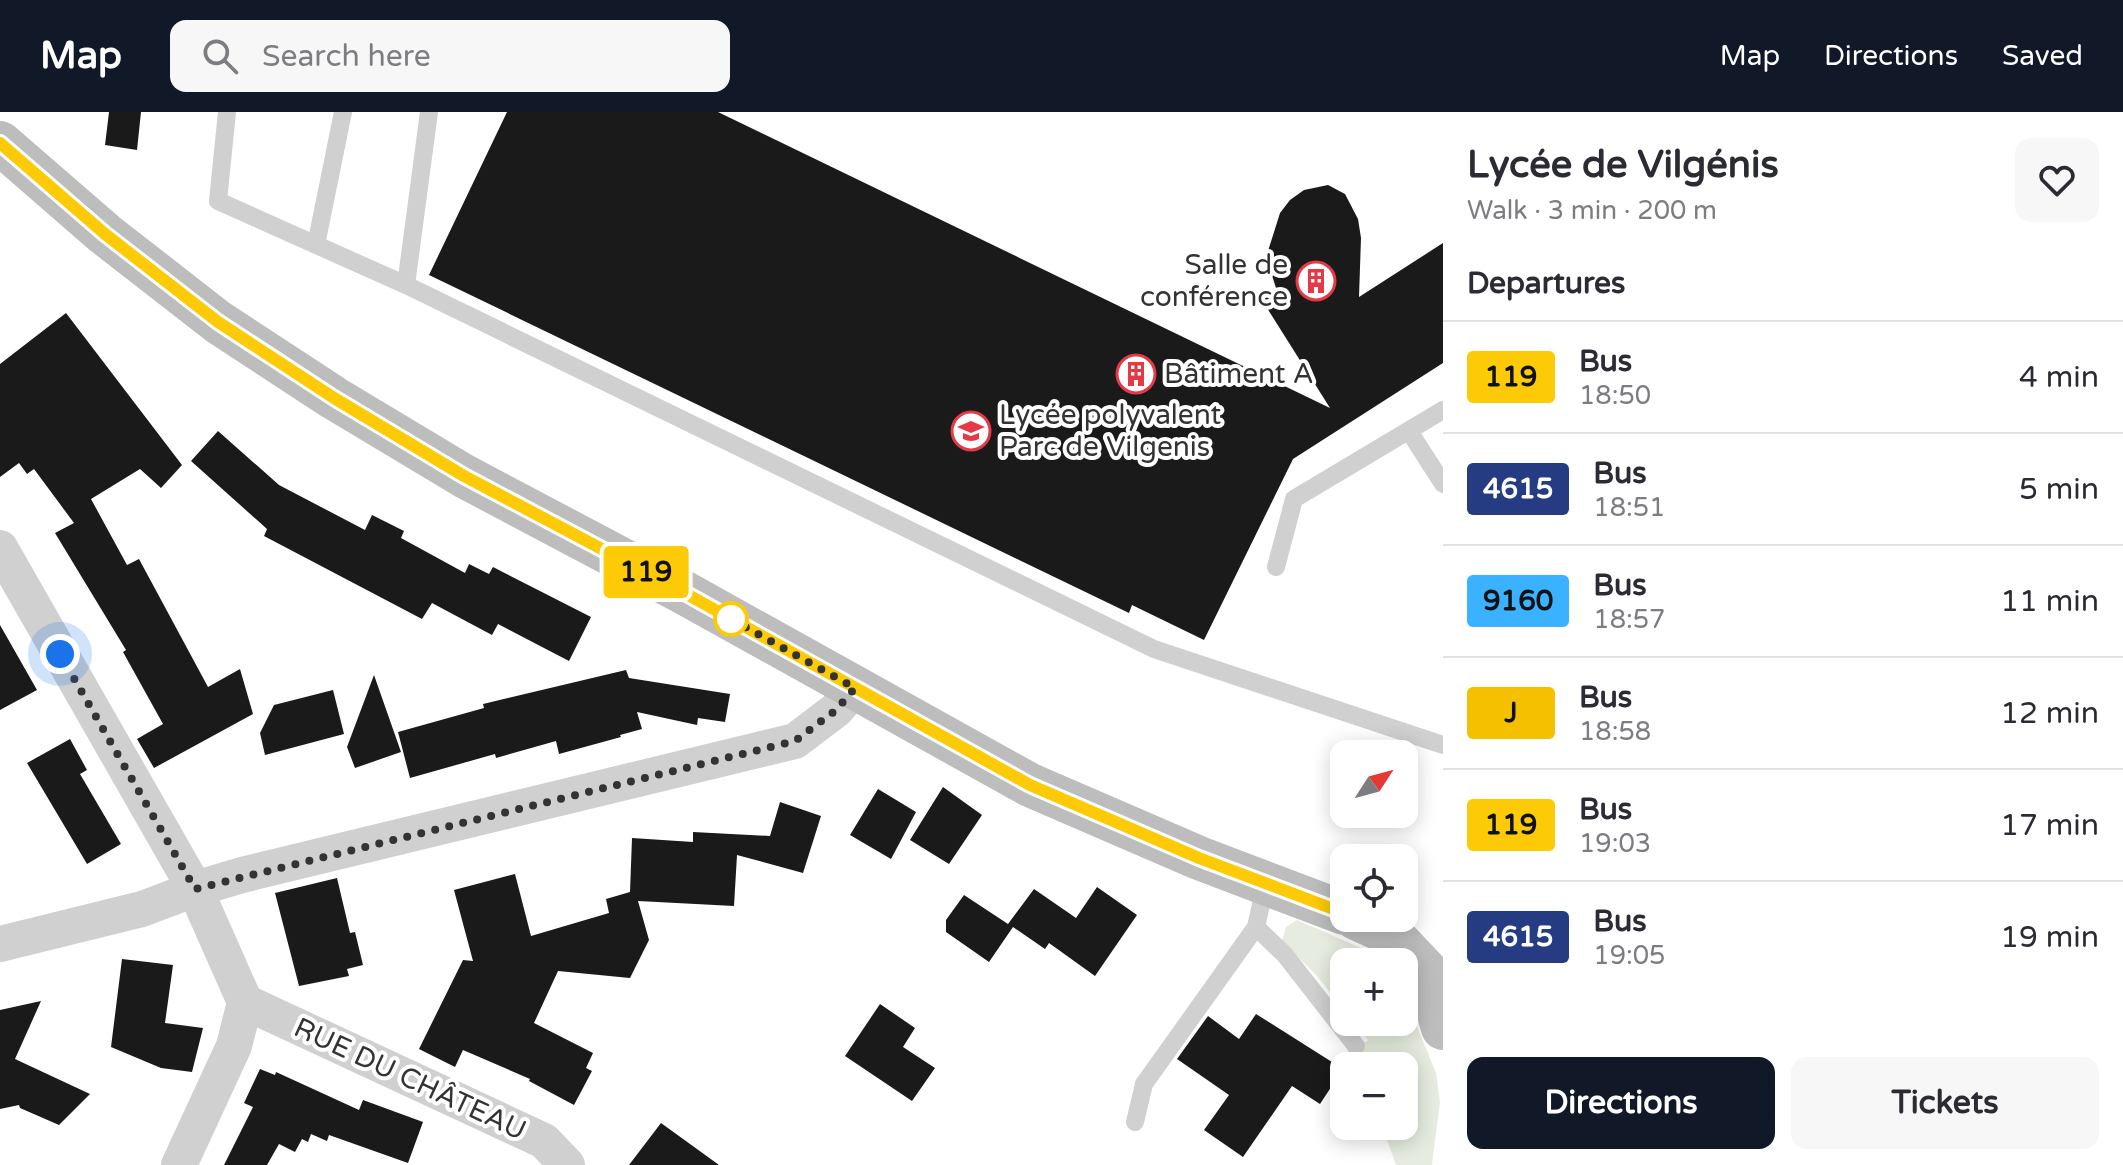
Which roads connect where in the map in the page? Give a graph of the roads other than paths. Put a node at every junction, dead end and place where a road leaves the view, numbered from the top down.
1 (227, 112) edge
2 (343, 112) edge
3 (429, 112) edge
4 (0, 143) edge
5 (316, 245) junction
6 (406, 285) junction
7 (1443, 410) edge
8 (1409, 431) junction
9 (1443, 484) edge
10 (0, 548) edge
11 (1276, 567) dead end
12 (855, 688) junction
13 (1443, 745) edge
14 (1266, 882) junction
15 (195, 889) junction
16 (1330, 907) edge
17 (1256, 927) junction
18 (1387, 932) edge
19 (0, 944) edge
20 (1442, 999) edge
21 (245, 1002) junction
22 (1356, 1046) dead end
23 (1135, 1122) dead end
24 (179, 1165) edge
25 (567, 1165) edge

1 - 5 lane
2 - 5 lane
3 - 6 lane
4 - 12 street
5 - 6 lane
6 - 13 lane
7 - 8 lane
8 - 9 lane
8 - 11 lane
10 - 15 street
12 - 14 street
12 - 15 street
14 - 16 street
14 - 17 lane
15 - 19 street
15 - 21 street
17 - 22 lane
17 - 23 lane
18 - 20 street
21 - 24 street
21 - 25 street, RUE DU CHÂTEAU

